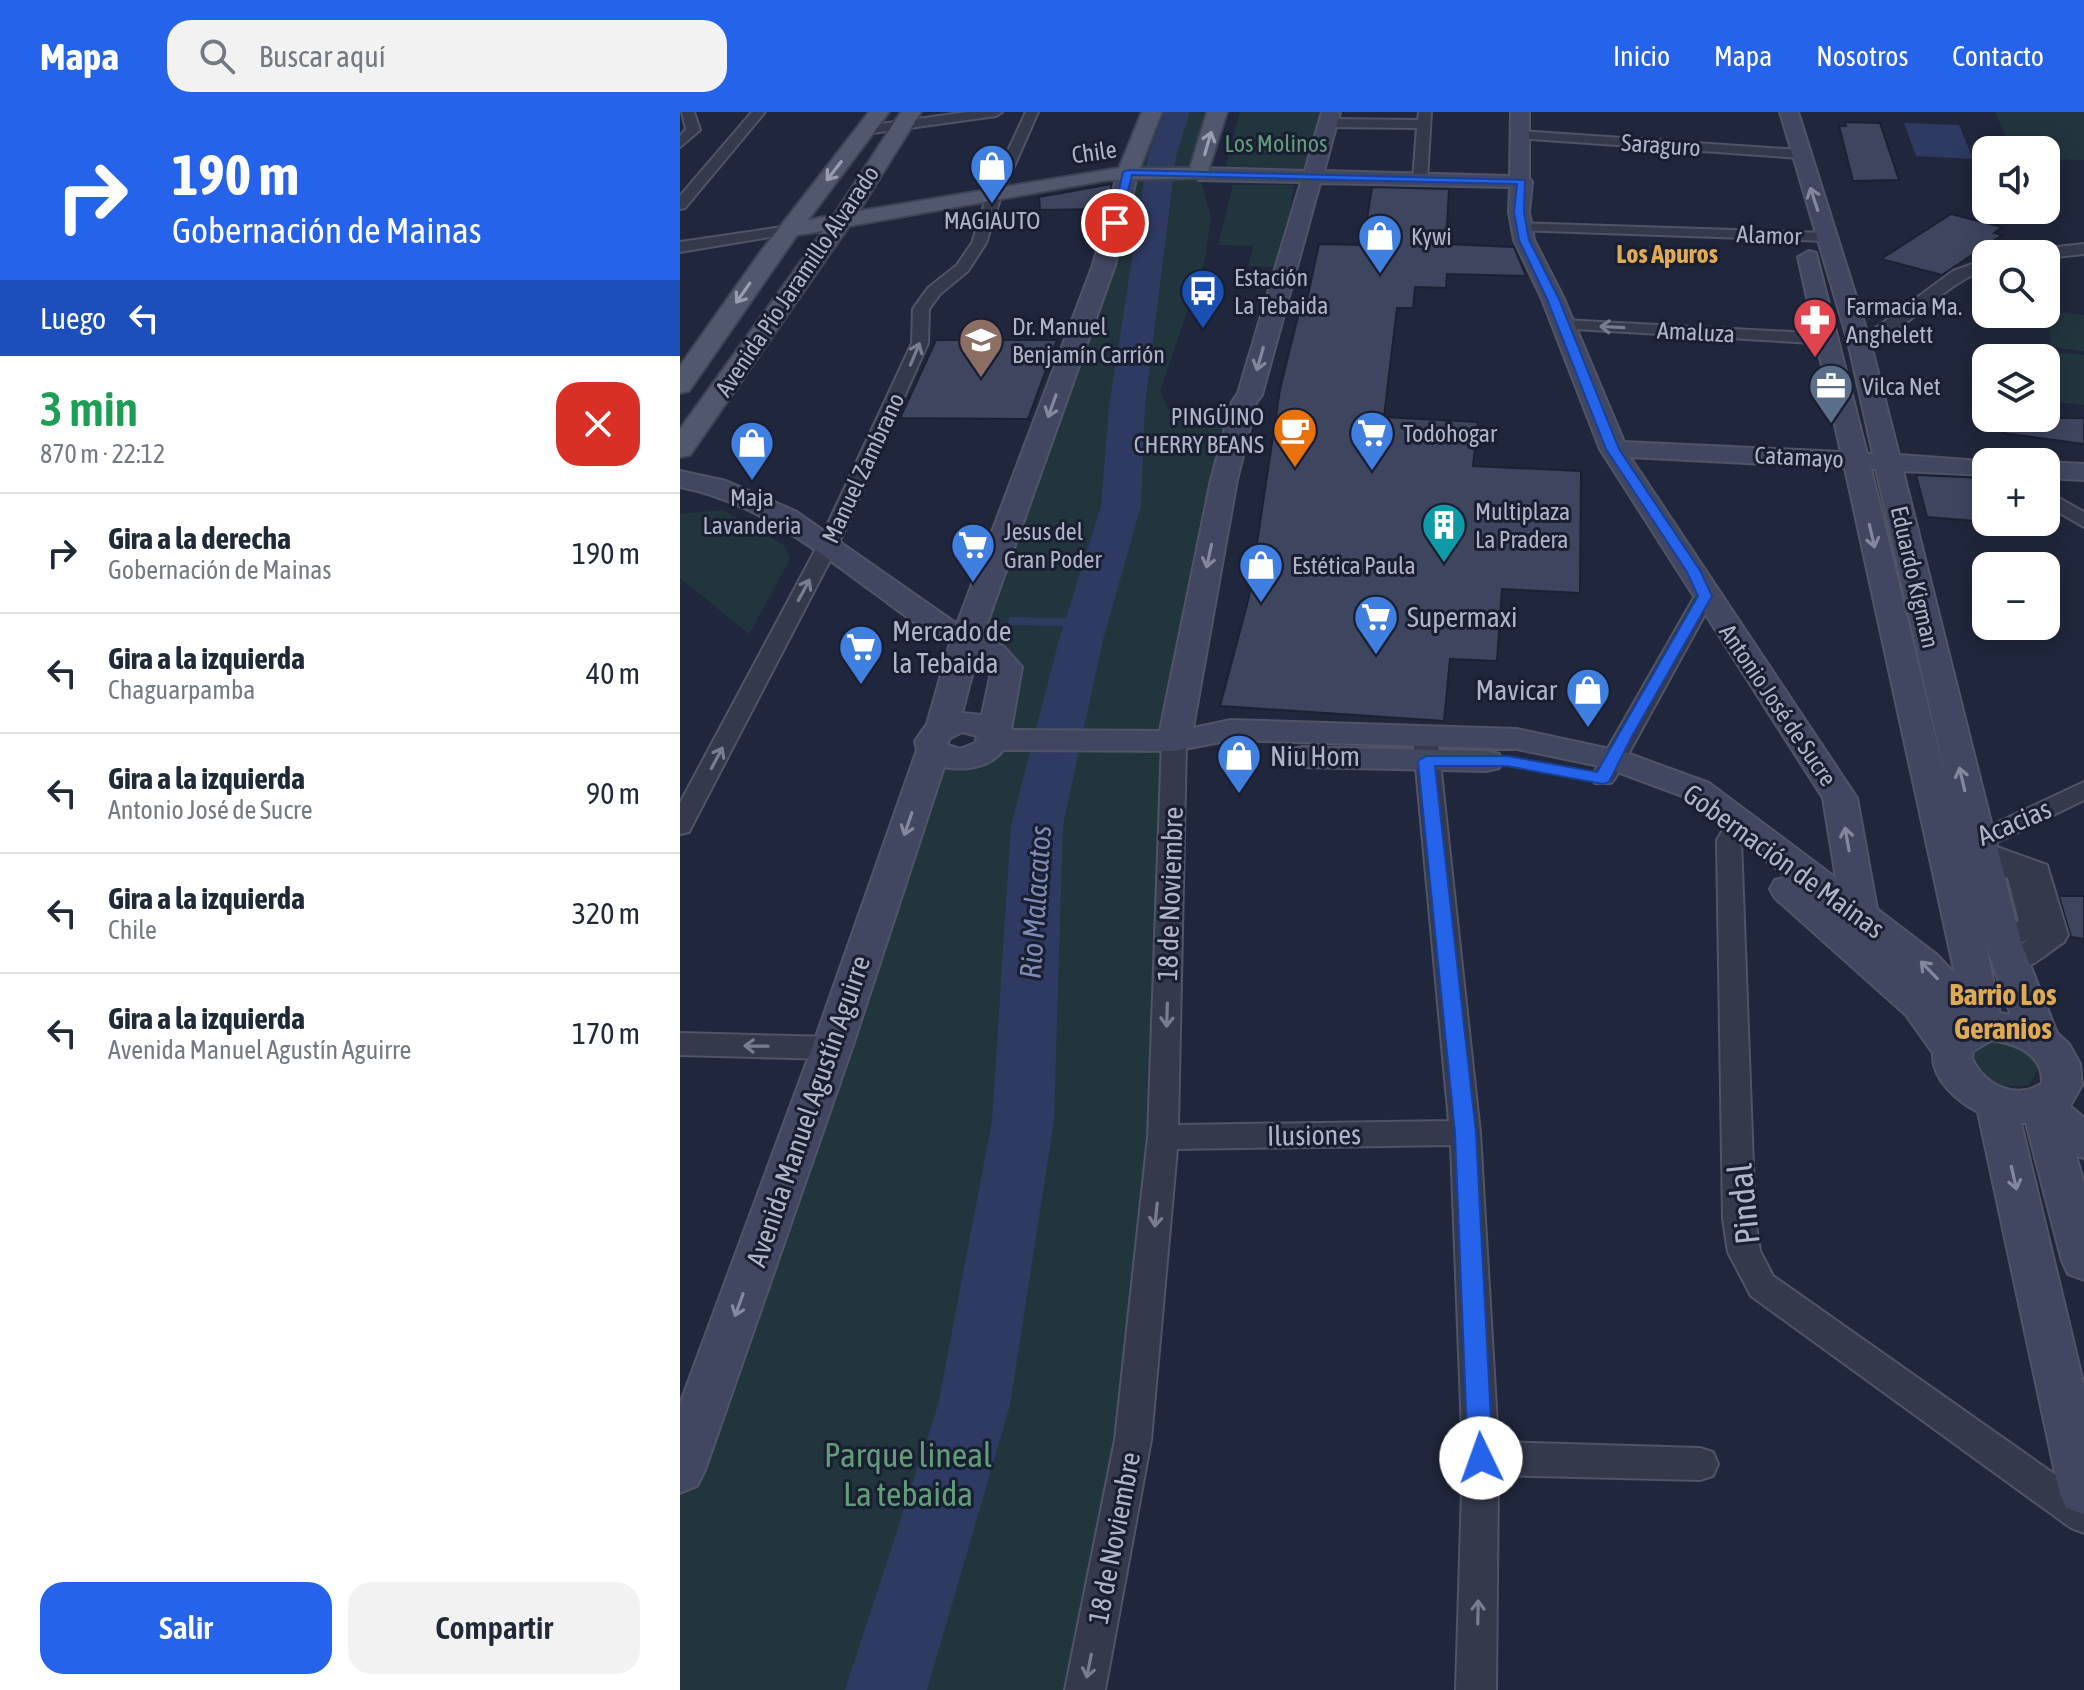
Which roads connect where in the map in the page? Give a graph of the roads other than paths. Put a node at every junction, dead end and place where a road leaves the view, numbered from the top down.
1 (688, 112) edge
2 (759, 112) edge
3 (996, 112) edge
4 (1032, 112) edge
5 (1152, 112) edge
6 (1217, 112) edge
7 (1520, 112) edge
8 (1771, 112) edge
9 (1789, 112) edge
10 (1330, 117) edge
11 (1424, 118) edge
12 (905, 119) edge
13 (872, 121) edge
14 (1522, 135) junction
15 (680, 143) edge
16 (1790, 154) junction
17 (1132, 172) junction
18 (1195, 174) junction
19 (1312, 177) junction
20 (1420, 180) junction
21 (1522, 182) junction
22 (994, 196) junction
23 (680, 205) edge
24 (842, 220) junction
25 (1520, 227) junction
26 (789, 230) junction
27 (1804, 236) junction
28 (1826, 237) junction
29 (680, 247) edge
30 (2084, 249) edge
31 (2060, 252) edge
32 (1972, 269) edge
33 (1563, 325) junction
34 (1830, 339) junction
35 (1859, 341) junction
36 (680, 385) edge
37 (680, 449) edge
38 (1613, 449) junction
39 (1854, 460) junction
40 (1888, 462) junction
41 (1972, 466) edge
42 (2060, 471) edge
43 (2084, 472) edge
44 (680, 479) edge
45 (680, 504) edge
46 (2060, 506) edge
47 (771, 508) junction
48 (2084, 521) edge
49 (828, 545) junction
50 (1705, 596) junction
51 (966, 640) junction
52 (998, 738) junction
53 (937, 739) junction
54 (1163, 741) junction
55 (1426, 748) junction
56 (1607, 768) junction
57 (2084, 790) edge
58 (680, 826) edge
59 (1735, 831) junction
60 (1941, 842) junction
61 (1979, 851) junction
62 (1860, 916) junction
63 (2007, 953) junction
64 (1967, 1039) junction
65 (2040, 1041) junction
66 (680, 1044) edge
67 (832, 1048) junction
68 (1996, 1102) junction
69 (2041, 1104) junction
70 (1465, 1133) junction
71 (1163, 1137) junction
72 (2084, 1142) edge
73 (2084, 1261) edge
74 (2074, 1401) edge
75 (1481, 1458) junction
76 (1700, 1464) dead end
77 (680, 1470) edge
78 (2084, 1491) edge
79 (2084, 1516) edge
80 (1085, 1690) edge
81 (1476, 1690) edge

1 - 15 street
2 - 23 street
3 - 12 street
4 - 22 street, Manuel Zambrano
5 - 17 main road, Avenida Manuel Agustín Aguirre
18 -> 6 main road
7 - 14 street, Antonio José de Sucre
8 - 16 street, Eduardo Kigman
9 - 16 street, Eduardo Kigman
10 - 11 street
10 - 19 street, 18 de Noviembre
11 - 20 street
12 - 13 street
12 - 24 main road, Avenida Pío Jaramillo Alvarado
13 -> 26 main road, Avenida Pío Jaramillo Alvarado
14 - 16 street, Saraguro
14 - 21 street, Antonio José de Sucre
16 - 27 street, Eduardo Kigman
28 -> 16 street, Eduardo Kigman
17 - 18 main road, Chile
17 - 22 main road, Chile
17 -> 51 street, Avenida Manuel Agustín Aguirre
18 - 19 street, Chile
19 - 20 street, Chile
19 -> 54 street, 18 de Noviembre
20 - 21 street, Chile
21 - 25 street, Antonio José de Sucre
22 - 24 main road, Chile
49 -> 22 street, Manuel Zambrano
24 - 26 main road, Chile
24 - 37 main road, Avenida Pío Jaramillo Alvarado
25 - 27 street, Alamor
25 - 33 street, Antonio José de Sucre
26 - 29 street, Chile
26 -> 36 main road, Avenida Pío Jaramillo Alvarado
27 - 28 street, Alamor
27 - 34 street, Eduardo Kigman
28 - 35 street, Eduardo Kigman
30 - 31 street
32 - 35 street
34 -> 33 street, Amaluza
33 - 38 street, Antonio José de Sucre
34 - 35 street
34 - 39 street, Eduardo Kigman
35 - 40 street, Eduardo Kigman
38 - 39 street, Catamayo
38 - 50 street, Antonio José de Sucre
39 - 40 street, Catamayo
39 -> 60 street, Eduardo Kigman
40 - 41 street, Catamayo
61 -> 40 street, Eduardo Kigman
42 - 43 street
44 - 47 street
45 - 47 street
46 - 48 street
47 - 49 street
49 - 51 street
58 -> 49 street, Manuel Zambrano
50 - 56 street
62 -> 50 street, Antonio José de Sucre
51 - 52 street
51 - 53 street, Avenida Manuel Agustín Aguirre
52 - 53 street
52 - 54 street, Gobernación de Mainas
53 -> 67 street, Avenida Manuel Agustín Aguirre
54 - 55 street, Gobernación de Mainas
54 -> 71 street, 18 de Noviembre
55 - 56 street, Gobernación de Mainas
55 - 70 street
56 - 59 street, Gobernación de Mainas
57 - 61 street, Acacias
59 - 62 street, Gobernación de Mainas
59 - 64 street, Gobernación de Mainas
59 - 79 street, Pindal
60 - 61 street, Acacias
60 - 64 street, Eduardo Kigman
61 - 63 street, Eduardo Kigman
61 - 63 street
64 -> 62 street, Gobernación de Mainas
63 - 65 street, Eduardo Kigman
64 - 65 street
64 - 68 street
65 - 69 street
67 -> 66 street
67 -> 77 street, Avenida Manuel Agustín Aguirre
68 - 69 street
68 -> 74 street
69 - 72 street
69 - 73 street
70 - 71 street, Ilusiones
70 - 75 street
71 -> 80 street, 18 de Noviembre
74 - 78 street
75 - 76 street
81 -> 75 street

